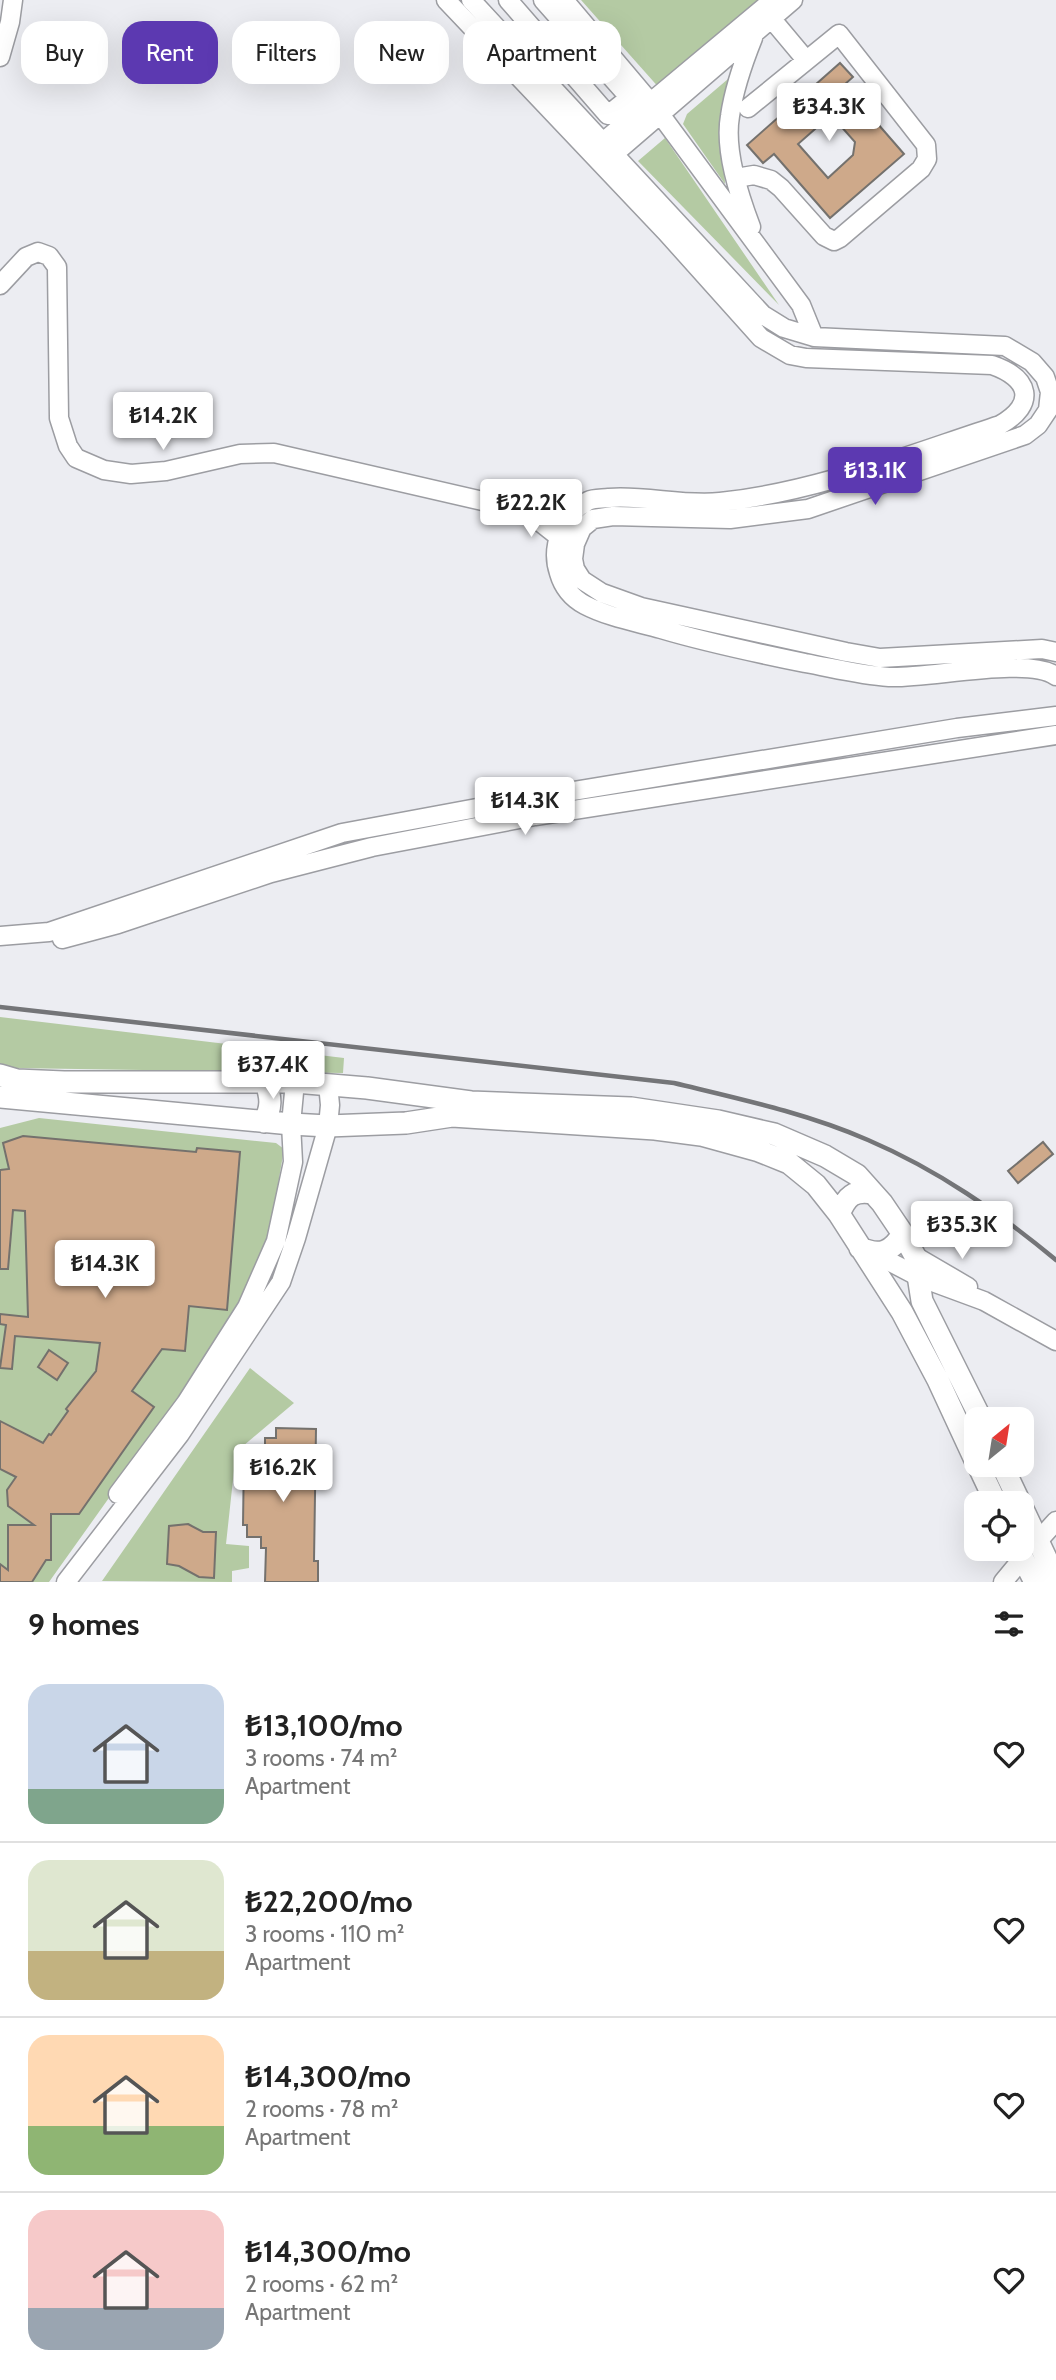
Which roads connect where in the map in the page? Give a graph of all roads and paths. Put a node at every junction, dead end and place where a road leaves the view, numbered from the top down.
1 (13, 0) edge
2 (446, 0) edge
3 (471, 0) edge
4 (508, 0) edge
5 (544, 0) edge
6 (564, 0) edge
7 (793, 0) edge
8 (769, 9) edge
9 (755, 33) junction
10 (0, 57) edge
11 (806, 60) junction
12 (645, 106) junction
13 (748, 108) dead end
14 (605, 152) junction
15 (736, 178) junction
16 (760, 250) junction
17 (0, 285) edge
18 (814, 337) junction
19 (576, 509) junction
20 (526, 511) junction
21 (559, 537) junction
22 (1056, 652) edge
23 (1056, 676) edge
24 (1056, 716) edge
25 (1056, 735) edge
26 (0, 936) edge
27 (0, 945) edge
28 (0, 1075) edge
29 (295, 1082) junction
30 (266, 1083) junction
31 (328, 1084) junction
32 (0, 1097) edge
33 (264, 1122) junction
34 (291, 1125) junction
35 (328, 1126) junction
36 (873, 1193) junction
37 (839, 1214) junction
38 (904, 1234) junction
39 (868, 1251) junction
40 (915, 1256) junction
41 (919, 1277) junction
42 (984, 1301) junction
43 (1056, 1341) edge
44 (975, 1407) edge
45 (964, 1435) edge
46 (1056, 1521) edge
47 (1034, 1533) edge
48 (1038, 1541) junction
49 (1016, 1561) edge
50 (1025, 1561) edge
51 (66, 1579) edge
52 (1040, 1581) edge
53 (1003, 1582) edge

1 - 10 street
2 - 14 street
3 - 14 street
4 - 12 street
5 - 12 street
6 - 12 street
7 - 8 street
8 - 9 street
8 - 11 street
8 - 12 street
9 - 12 street
9 - 15 street
11 - 13 street
11 - 15 street
12 - 14 street
12 - 16 street
14 - 18 street
14 - 19 street
15 - 16 street
16 - 18 street
17 - 20 street
18 - 22 street
19 - 20 street
19 - 21 street
20 - 21 street
21 - 23 street
24 - 26 street
25 - 27 street
28 - 30 main road
29 - 30 main road
29 - 31 main road
29 - 34 street
30 - 33 main road
31 - 35 street
31 - 36 main road
32 - 33 main road
33 - 34 main road
34 - 35 main road
34 - 51 street
35 - 37 main road
35 - 51 street
36 - 37 main road
36 - 38 main road
37 - 39 main road
38 - 39 main road
38 - 40 main road
39 - 41 street
39 - 45 main road
40 - 41 main road
40 - 42 street
41 - 42 street
41 - 44 main road
42 - 43 street
46 - 48 street
47 - 48 main road
48 - 52 main road
49 - 53 street
50 - 52 main road

